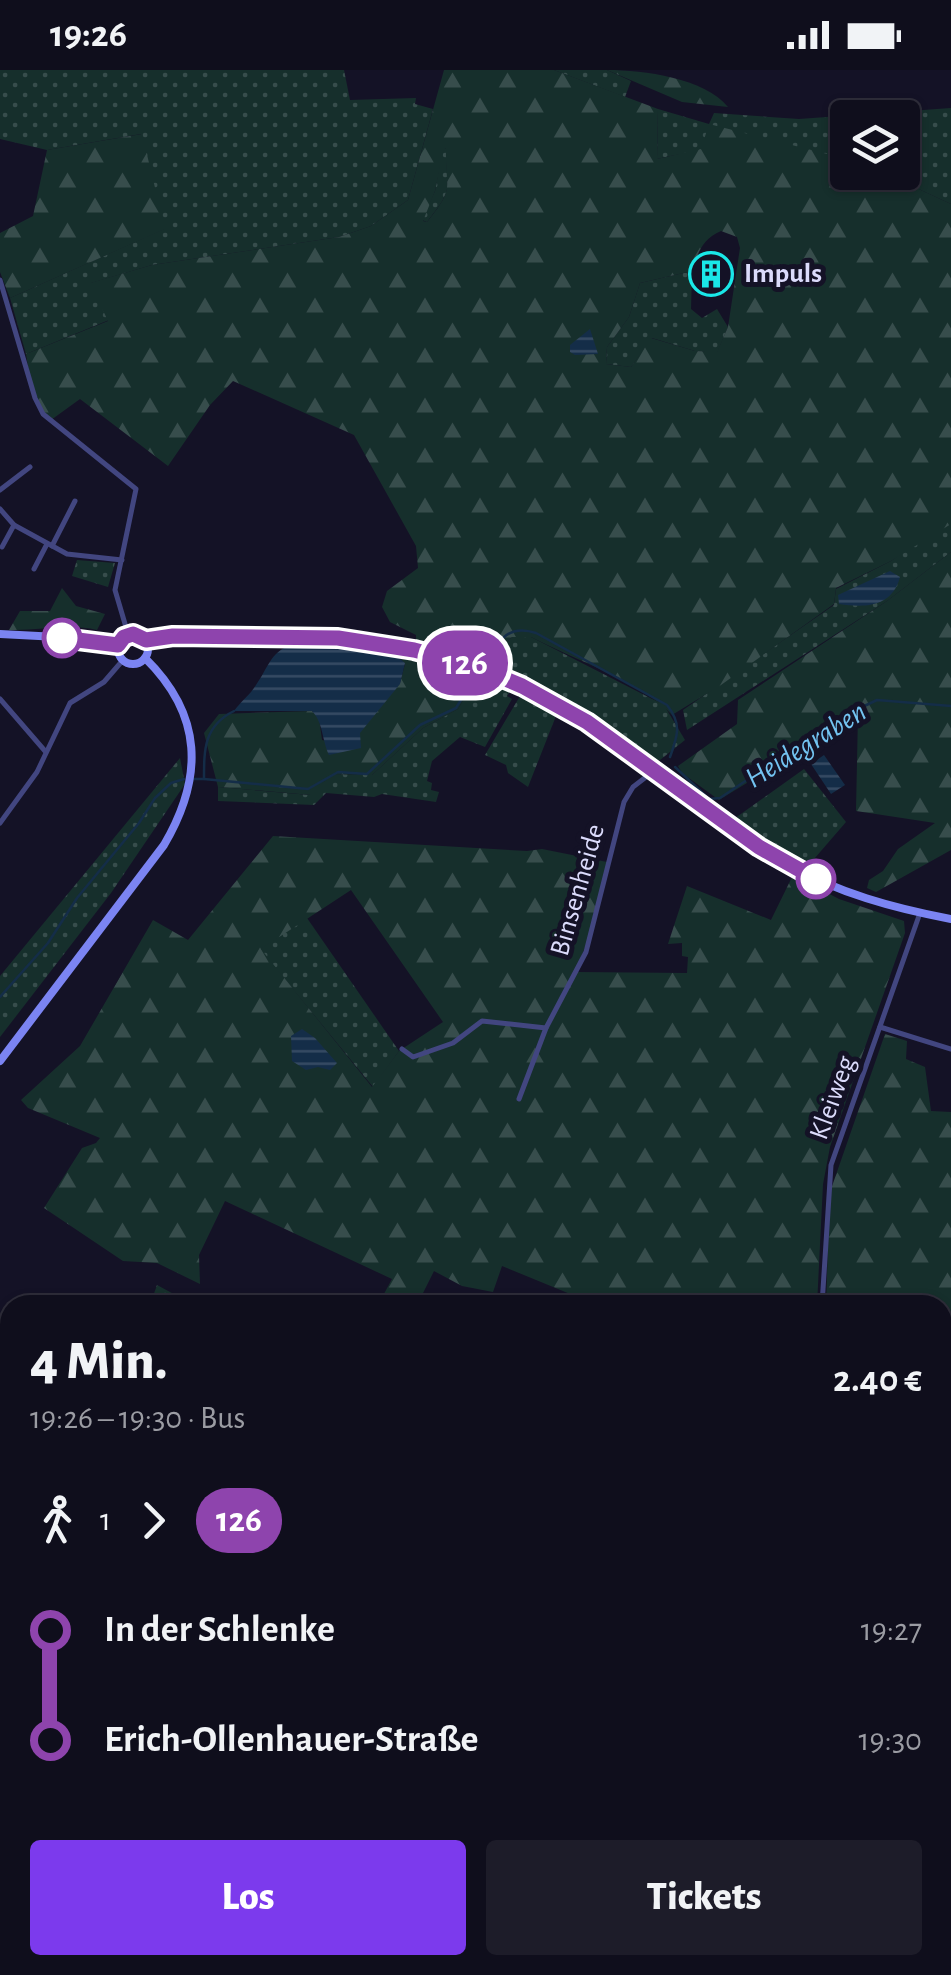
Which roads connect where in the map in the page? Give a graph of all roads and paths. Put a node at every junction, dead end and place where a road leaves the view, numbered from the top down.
1 (0, 280) edge
2 (30, 467) dead end
3 (0, 490) edge
4 (74, 502) dead end
5 (0, 509) edge
6 (14, 525) junction
7 (50, 545) junction
8 (2, 547) edge
9 (122, 560) junction
10 (34, 569) dead end
11 (0, 634) edge
12 (128, 634) junction
13 (146, 640) junction
14 (118, 645) junction
15 (144, 658) junction
16 (123, 660) junction
17 (0, 699) edge
18 (45, 750) junction
19 (656, 770) junction
20 (0, 823) edge
21 (920, 912) junction
22 (951, 919) edge
23 (880, 1027) junction
24 (546, 1028) junction
25 (402, 1048) dead end
26 (951, 1049) edge
27 (0, 1061) edge
28 (519, 1099) dead end
29 (823, 1295) edge

1 - 9 street
2 - 3 street
4 - 7 street
5 - 6 street
6 - 7 street
6 - 8 street
7 - 9 street
7 - 10 street
9 - 12 street
11 - 14 street
12 - 13 street
12 - 14 street
13 - 15 street
13 - 19 street
14 - 16 street
15 - 16 street
15 - 27 street
16 - 18 street
17 - 18 street
18 - 20 street
19 - 21 street
19 - 24 street, Binsenheide
21 - 22 street
21 - 23 street, Kleiweg
23 - 26 street
23 - 29 street, Kleiweg
24 - 25 street
24 - 28 street, Binsenheide

